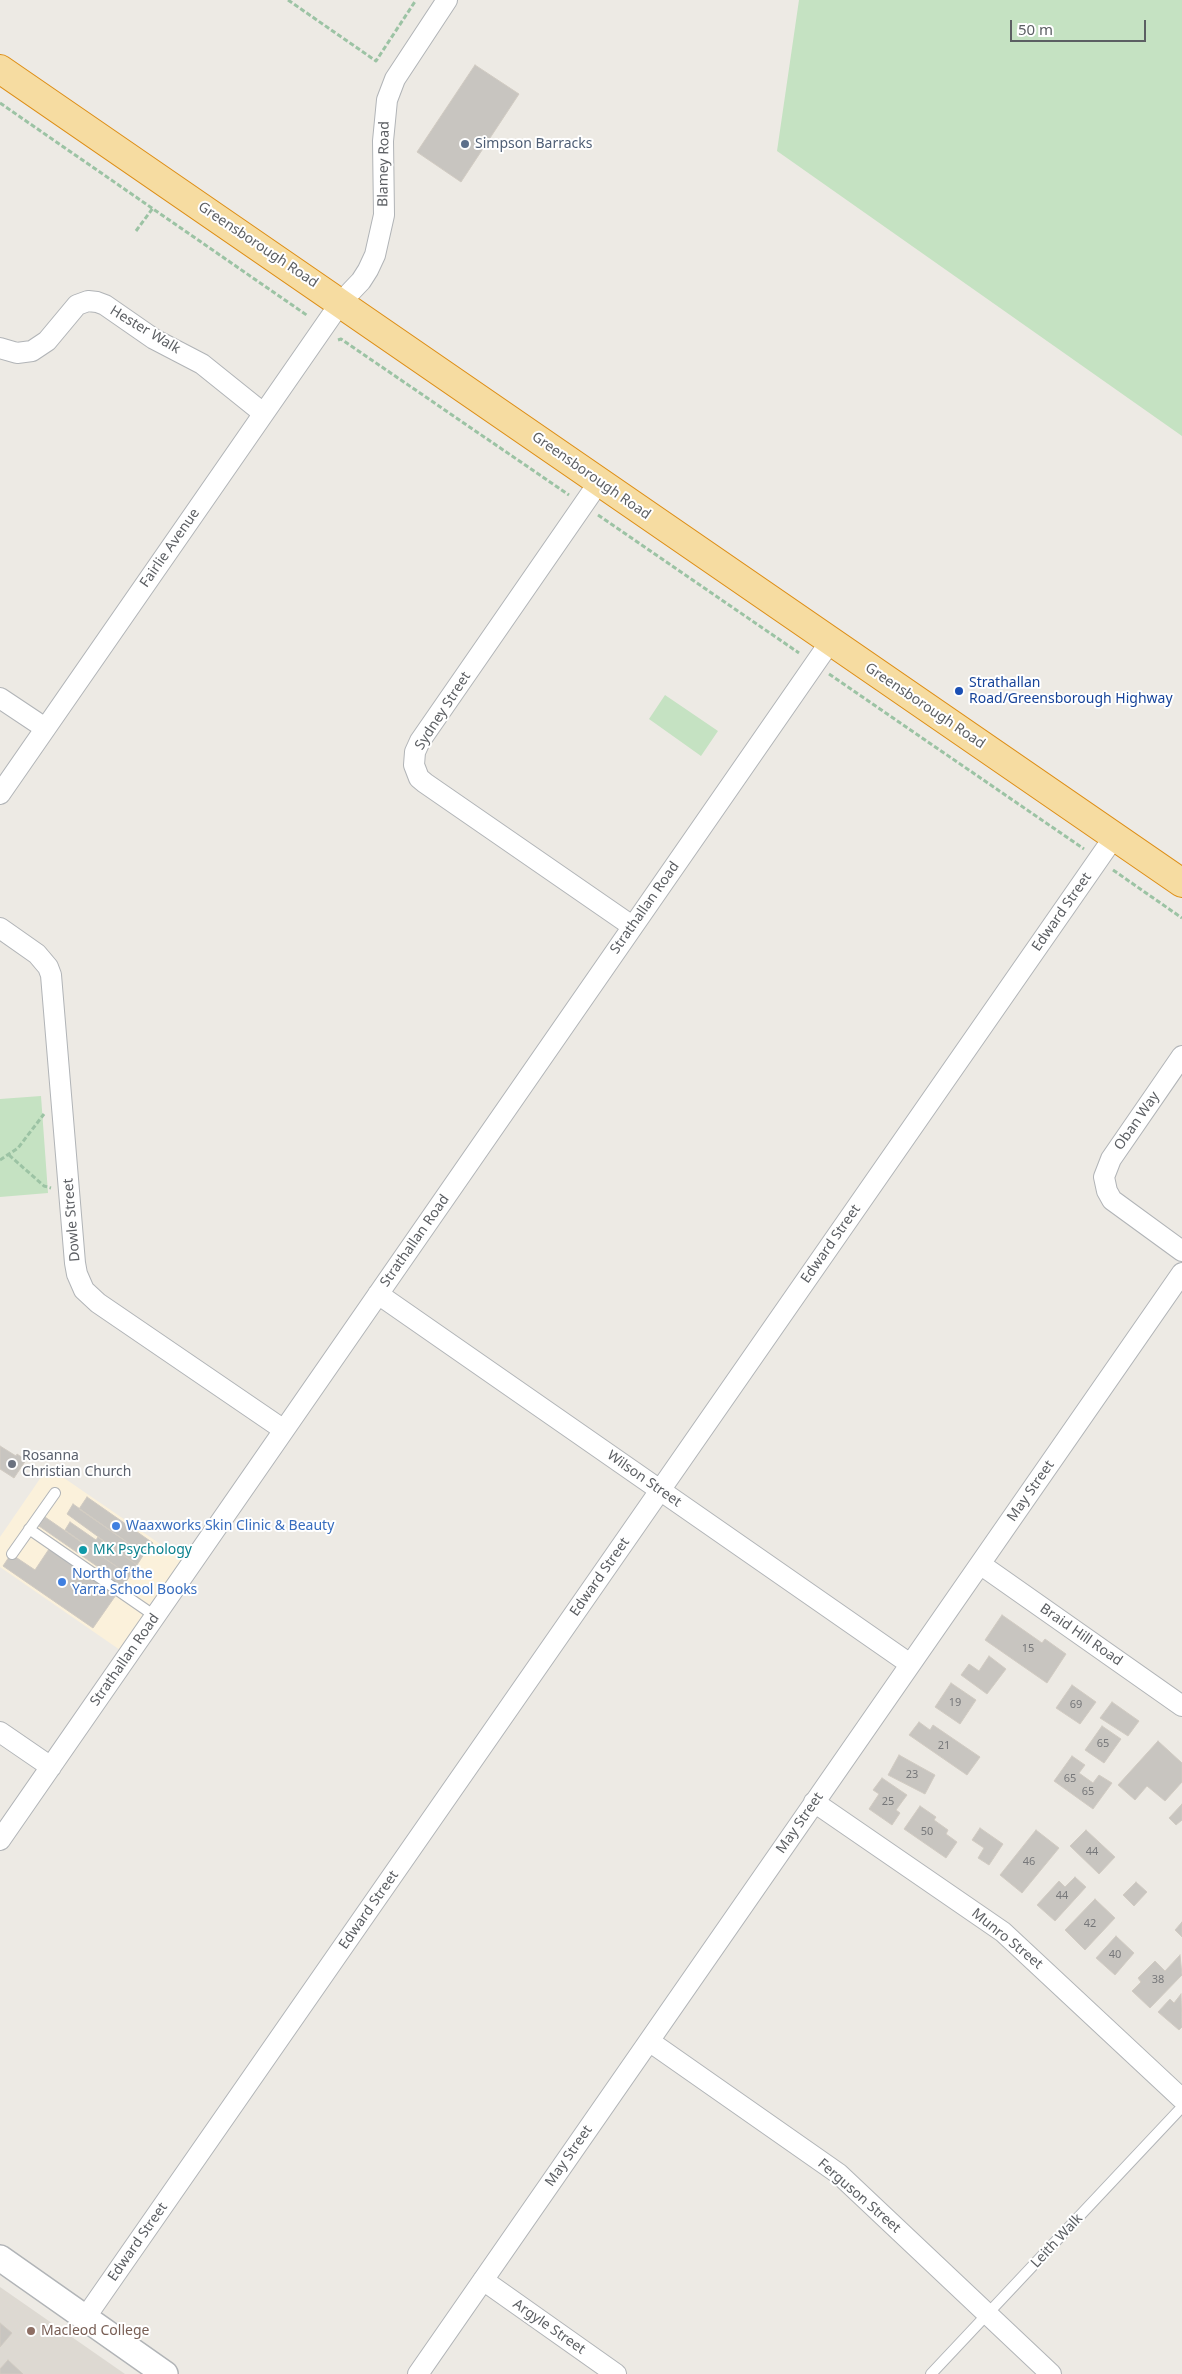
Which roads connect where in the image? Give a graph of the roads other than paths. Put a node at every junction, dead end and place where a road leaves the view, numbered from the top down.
1 (447, 0) edge
2 (0, 69) edge
3 (340, 302) junction
4 (0, 348) edge
5 (263, 413) junction
6 (600, 482) junction
7 (822, 653) junction
8 (0, 698) edge
9 (45, 728) junction
10 (0, 794) edge
11 (1114, 836) junction
12 (1182, 883) edge
13 (632, 926) junction
14 (0, 928) edge
15 (1182, 1056) edge
16 (1182, 1251) edge
17 (1182, 1273) edge
18 (378, 1294) junction
19 (284, 1430) junction
20 (660, 1490) junction
21 (55, 1493) dead end
22 (29, 1529) junction
23 (12, 1554) dead end
24 (980, 1564) junction
25 (155, 1616) junction
26 (910, 1664) junction
27 (1182, 1706) edge
28 (0, 1732) edge
29 (51, 1767) junction
30 (814, 1802) junction
31 (0, 1840) edge
32 (649, 2041) junction
33 (1182, 2099) edge
34 (1182, 2108) edge
35 (0, 2258) edge
36 (483, 2280) junction
37 (987, 2314) junction
38 (85, 2318) junction
39 (165, 2374) edge
40 (418, 2374) edge
41 (616, 2374) edge
42 (931, 2374) edge
43 (1051, 2374) edge

1 - 3 street, Blamey Road
2 - 3 highway, Greensborough Road
3 - 5 street, Fairlie Avenue
3 - 6 highway, Greensborough Road
4 - 5 street, Hester Walk
5 - 9 street, Fairlie Avenue
6 - 7 highway, Greensborough Road
6 - 13 street, Sydney Street
7 - 11 highway, Greensborough Road
7 - 13 street, Strathallan Road
8 - 9 street
9 - 10 street, Fairlie Avenue
11 - 12 highway, Greensborough Road
11 - 20 street, Edward Street
13 - 18 street, Strathallan Road
14 - 19 street, Dowle Street
15 - 16 street, Oban Way
17 - 24 street, May Street
18 - 19 street, Strathallan Road
18 - 20 street, Wilson Street
19 - 25 street, Strathallan Road
20 - 26 street, Wilson Street
20 - 38 street, Edward Street
21 - 22 lane
22 - 23 lane
22 - 25 lane
24 - 26 street, May Street
24 - 27 street, Braid Hill Road
25 - 29 street, Strathallan Road
26 - 30 street, May Street
28 - 29 street
29 - 31 street, Strathallan Road
30 - 32 street, May Street
30 - 33 street, Munro Street
32 - 36 street, May Street
32 - 37 street, Ferguson Street
34 - 37 lane, Leith Walk
35 - 38 street
36 - 40 street, May Street
36 - 41 street, Argyle Street
37 - 42 lane, Leith Walk
37 - 43 street, Ferguson Street
38 - 39 street

